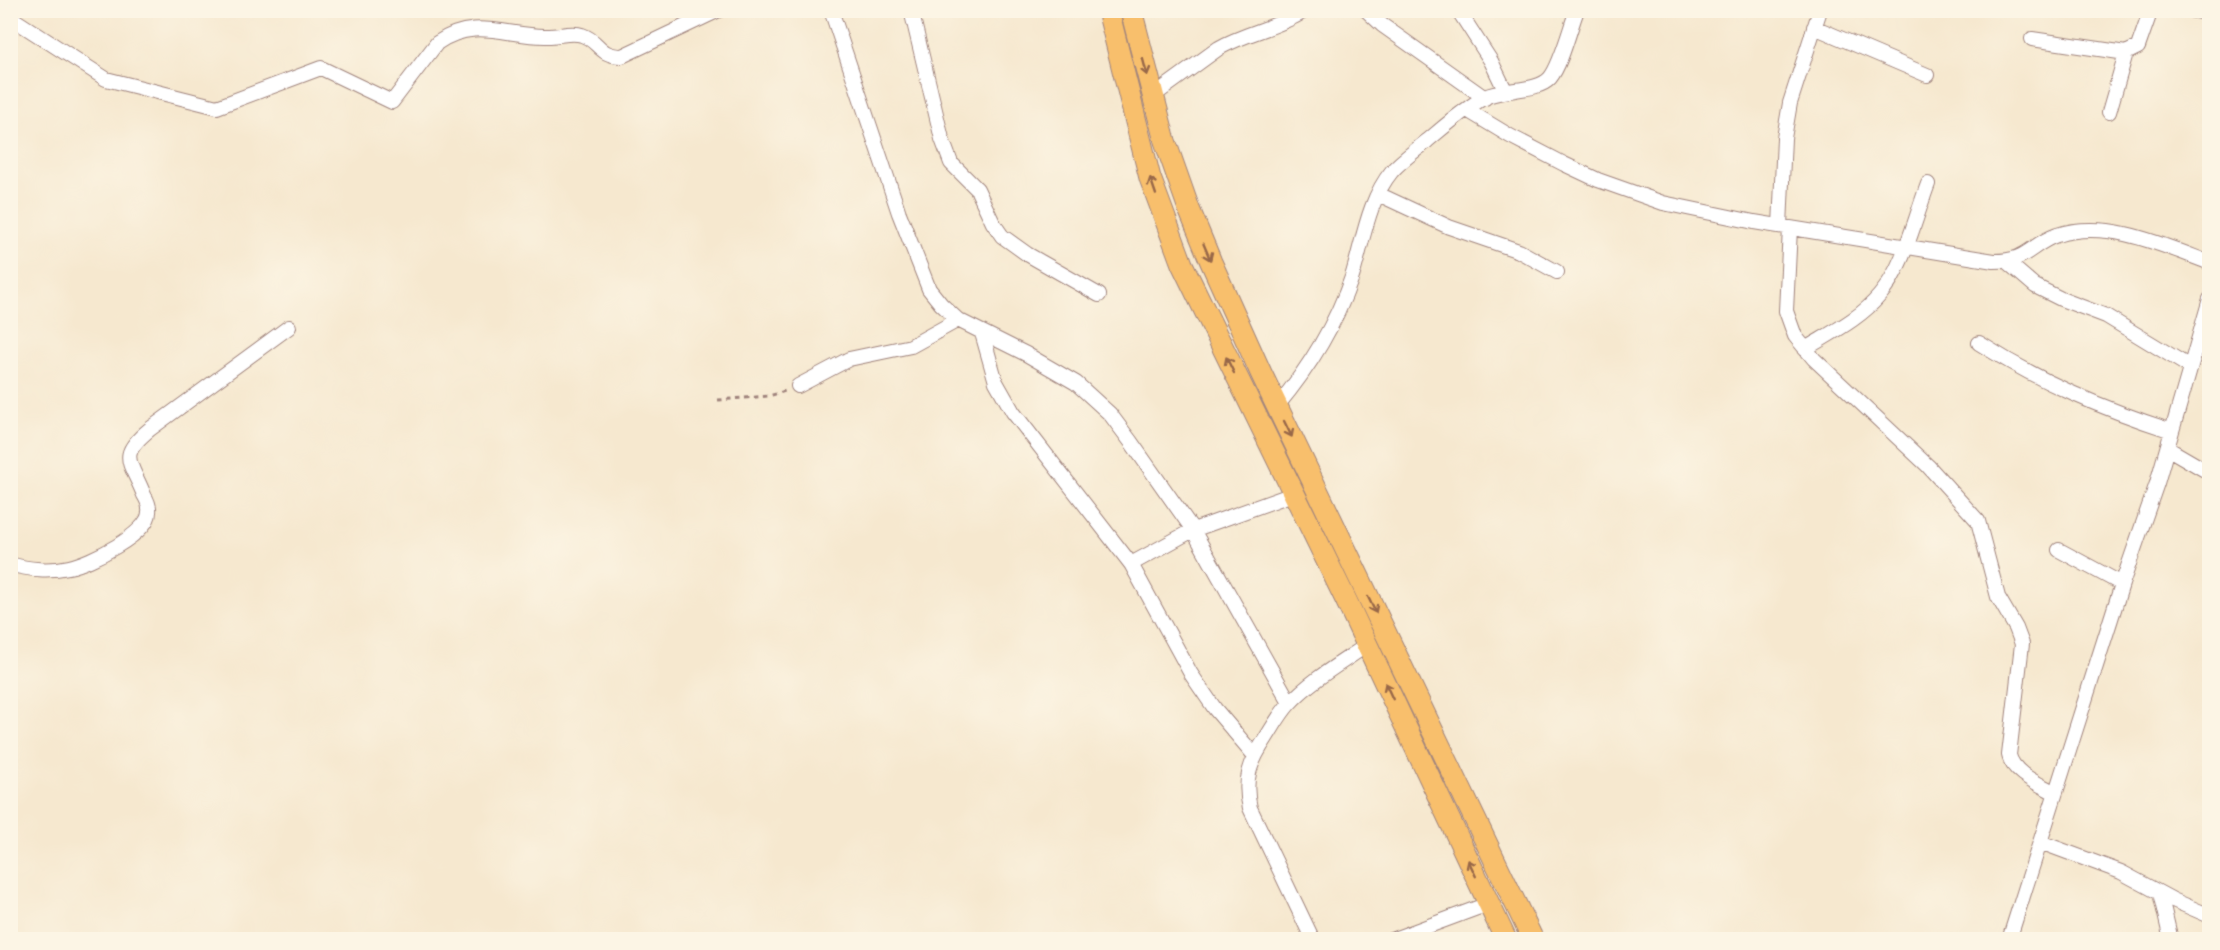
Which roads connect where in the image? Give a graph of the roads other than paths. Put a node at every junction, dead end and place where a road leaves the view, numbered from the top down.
1 (719, 10) edge
2 (831, 10) edge
3 (911, 10) edge
4 (1108, 10) edge
5 (1131, 10) edge
6 (1306, 10) edge
7 (1366, 10) edge
8 (1458, 10) edge
9 (1577, 10) edge
10 (1820, 10) edge
11 (2151, 10) edge
12 (2189, 10) edge
13 (2210, 14) edge
14 (10, 16) edge
15 (1814, 27) junction
16 (2032, 39) dead end
17 (2127, 53) junction
18 (1927, 75) dead end
19 (1505, 90) junction
20 (1153, 96) junction
21 (1485, 98) junction
22 (1467, 110) junction
23 (2109, 112) dead end
24 (1928, 184) dead end
25 (1378, 194) junction
26 (1785, 227) junction
27 (1905, 247) junction
28 (2006, 261) junction
29 (2210, 263) edge
30 (1557, 272) dead end
31 (1099, 295) dead end
32 (2210, 299) edge
33 (958, 320) junction
34 (289, 327) dead end
35 (982, 333) junction
36 (1978, 343) dead end
37 (1805, 349) junction
38 (2190, 367) junction
39 (798, 386) road end
40 (1277, 406) junction
41 (2172, 431) junction
42 (2167, 448) junction
43 (2210, 472) edge
44 (1293, 494) junction
45 (1193, 531) junction
46 (2059, 550) dead end
47 (10, 564) edge
48 (1131, 564) junction
49 (2122, 584) junction
50 (1367, 645) junction
51 (1290, 703) junction
52 (1255, 756) junction
53 (2055, 793) junction
54 (2040, 842) junction
55 (2160, 893) junction
56 (1488, 904) junction
57 (2210, 916) edge
58 (1313, 939) edge
59 (1391, 939) edge
60 (1506, 939) edge
61 (1533, 939) edge
62 (2008, 939) edge
63 (2171, 939) edge

1 - 14 street
2 - 33 street
3 - 31 street
44 -> 4 highway
5 -> 20 highway
6 - 20 street
7 - 21 street
8 - 19 street
9 - 19 street
10 - 15 street
11 - 17 street
12 - 13 street
15 - 18 street
15 - 26 street
16 - 17 street
17 - 23 street
19 - 21 street
20 -> 40 highway
21 - 22 street
22 - 25 street
22 - 26 street
24 - 27 street
25 - 30 street
25 - 40 street
26 - 27 street
26 - 37 street
27 - 28 street
27 - 37 street
28 - 29 street
28 - 38 street
32 - 38 street
33 - 35 street
33 - 39 street
34 - 47 street
35 - 45 street
35 - 48 street
36 - 41 street
37 - 53 street
38 - 41 street
40 -> 61 highway
41 - 42 street
42 - 43 street
42 - 49 street
44 - 45 street
44 - 50 highway
45 - 48 street
45 - 51 street
46 - 49 street
48 - 52 street
49 - 53 street
50 - 51 street
56 -> 50 highway
51 - 52 street
52 - 58 street
53 - 54 street
54 - 55 street
54 - 62 street
55 - 57 street
55 - 63 street
56 - 59 street
56 - 60 highway

